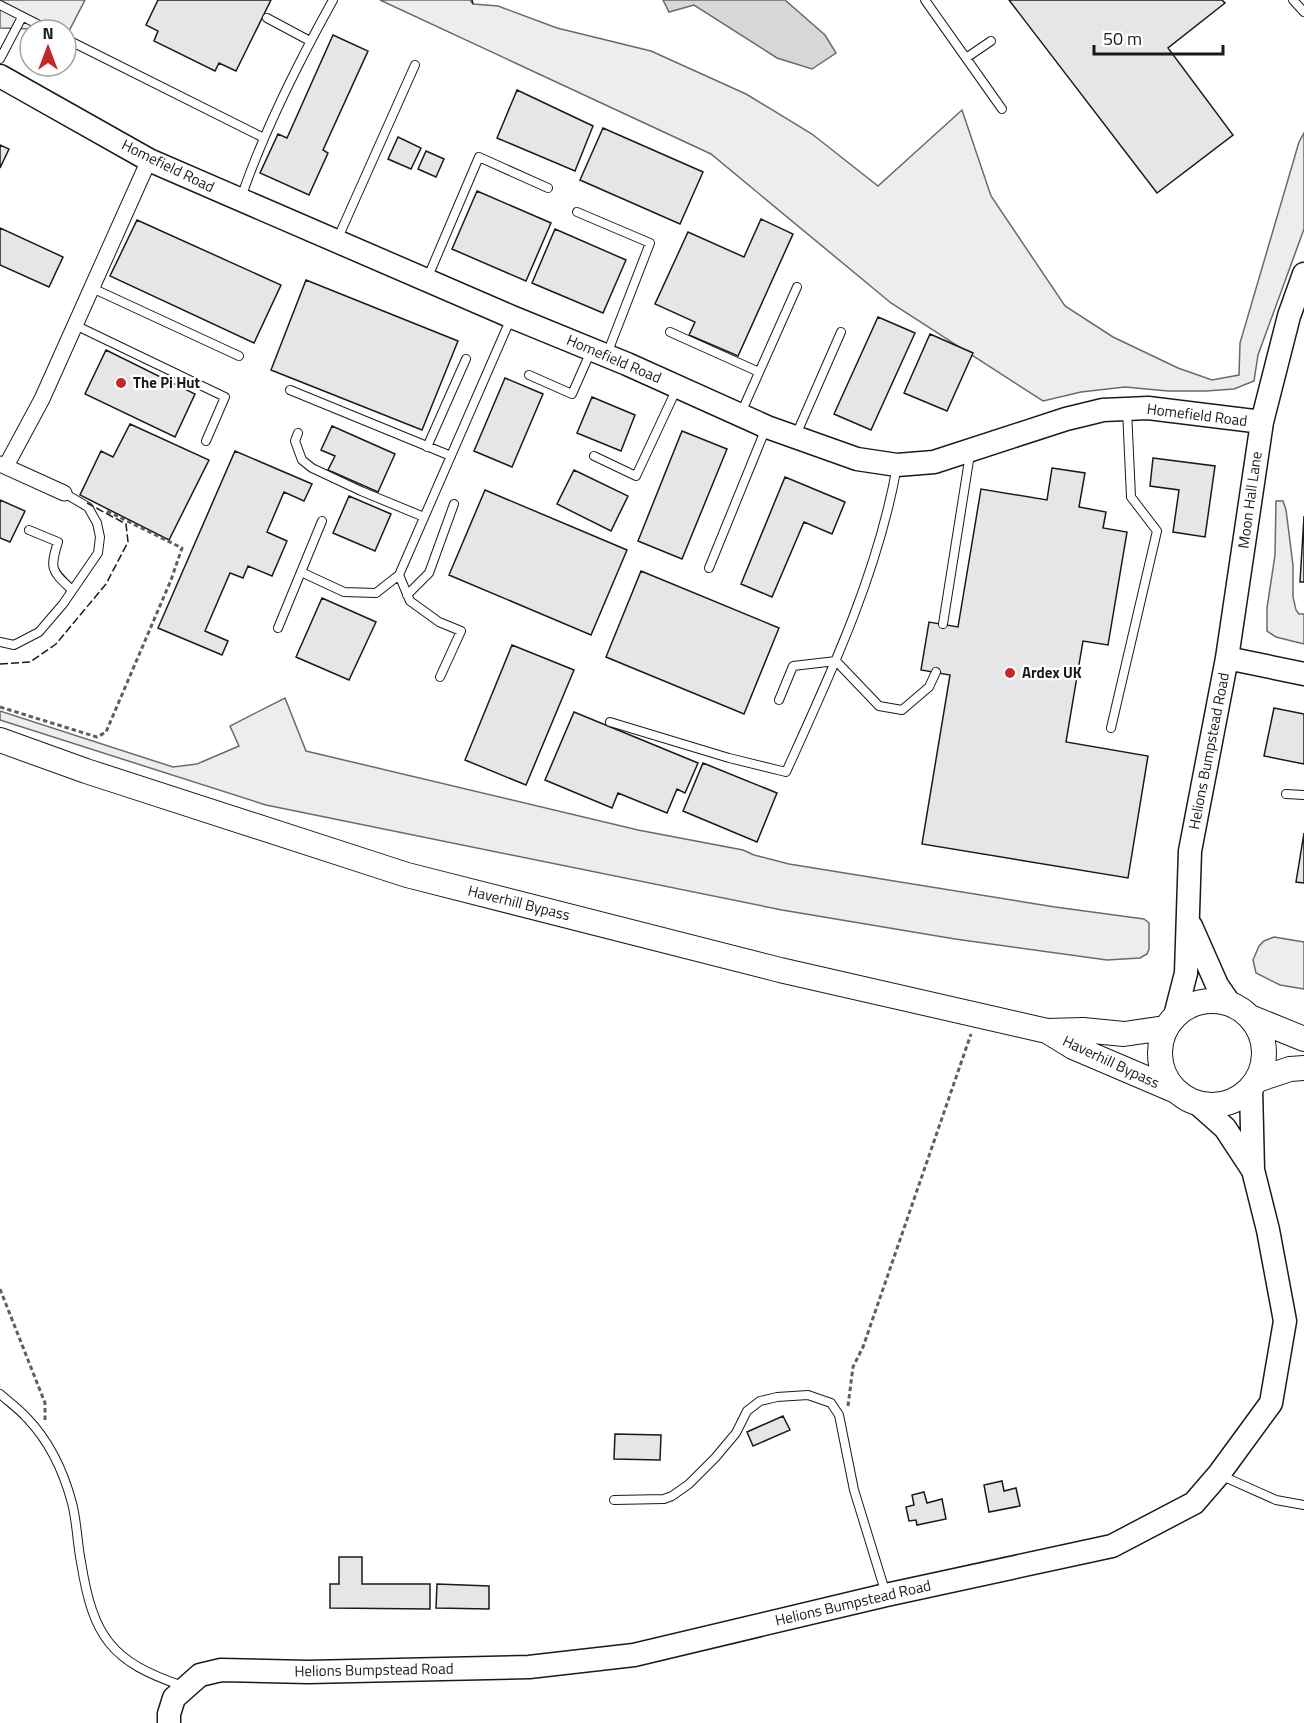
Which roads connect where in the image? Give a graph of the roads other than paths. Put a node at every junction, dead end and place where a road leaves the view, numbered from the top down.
1 (333, 0) edge
2 (925, 0) edge
3 (1293, 0) edge
4 (0, 5) edge
5 (1304, 12) edge
6 (22, 16) junction
7 (26, 18) edge
8 (267, 18) dead end
9 (310, 41) junction
10 (991, 41) dead end
11 (78, 45) edge
12 (966, 58) junction
13 (0, 59) edge
14 (416, 65) dead end
15 (0, 76) edge
16 (1002, 109) dead end
17 (264, 138) junction
18 (149, 160) junction
19 (548, 188) dead end
20 (240, 200) junction
21 (577, 212) dead end
22 (337, 241) junction
23 (1304, 274) edge
24 (427, 280) junction
25 (797, 287) dead end
26 (92, 288) junction
27 (512, 317) junction
28 (75, 325) junction
29 (670, 332) dead end
30 (841, 332) dead end
31 (599, 352) junction
32 (240, 356) dead end
33 (466, 359) dead end
34 (759, 372) junction
35 (529, 375) dead end
36 (677, 386) junction
37 (290, 390) dead end
38 (1127, 409) junction
39 (740, 414) junction
40 (1262, 422) junction
41 (767, 427) junction
42 (298, 433) dead end
43 (796, 436) junction
44 (206, 441) dead end
45 (428, 447) junction
46 (970, 450) junction
47 (451, 456) junction
48 (594, 456) dead end
49 (3, 465) edge
50 (897, 465) junction
51 (64, 493) joint
52 (454, 504) dead end
53 (424, 517) junction
54 (322, 521) dead end
55 (29, 530) dead end
56 (709, 568) dead end
57 (301, 572) junction
58 (399, 575) junction
59 (72, 590) junction
60 (407, 595) junction
61 (943, 624) dead end
62 (278, 628) dead end
63 (0, 642) edge
64 (1227, 658) junction
65 (836, 661) junction
66 (936, 672) dead end
67 (1304, 674) edge
68 (440, 677) dead end
69 (779, 700) dead end
70 (610, 722) dead end
71 (1111, 728) dead end
72 (0, 740) edge
73 (1286, 794) dead end
74 (1304, 795) edge
75 (1189, 922) junction
76 (1230, 1004) junction
77 (1250, 1017) junction
78 (1170, 1022) junction
79 (1047, 1031) junction
80 (1304, 1039) edge
81 (1304, 1068) edge
82 (1254, 1084) junction
83 (1176, 1091) junction
84 (1197, 1103) junction
85 (1253, 1170) junction
86 (0, 1394) edge
87 (1219, 1474) junction
88 (614, 1500) dead end
89 (1304, 1505) edge
90 (886, 1595) junction
91 (185, 1687) junction
92 (169, 1723) edge

1 - 9 lane
2 - 12 lane
3 - 5 lane
4 - 6 lane
6 - 7 lane
6 - 13 lane
8 - 9 lane
9 - 17 lane
10 - 12 lane
11 - 17 lane
12 - 16 lane
14 - 22 lane
15 - 18 street, Homefield Road
17 - 20 lane
18 - 20 street, Homefield Road
18 - 26 street
19 - 24 lane
20 - 22 street, Homefield Road
21 - 31 lane
22 - 24 street, Homefield Road
23 - 40 street, Moon Hall Lane
24 - 27 street, Homefield Road
25 - 34 lane
26 - 28 street
26 - 32 lane
27 - 31 street, Homefield Road
27 - 47 lane
28 - 44 lane
28 - 49 street
29 - 34 lane
30 - 43 lane
31 - 35 lane
31 - 36 street, Homefield Road
33 - 45 lane
34 - 39 lane
36 - 39 street, Homefield Road
36 - 48 lane
37 - 45 lane
38 - 40 street, Homefield Road
38 - 46 street, Homefield Road
38 - 71 lane
39 - 41 street, Homefield Road
40 - 64 street, Moon Hall Lane
41 - 43 street, Homefield Road
41 - 56 lane
42 - 53 lane
43 - 50 street, Homefield Road
45 - 47 lane
46 - 50 street, Homefield Road
46 - 61 lane
47 - 53 lane
49 - 51 street
50 - 65 lane
51 - 59 lane
52 - 60 lane
53 - 58 lane
54 - 57 lane
55 - 59 lane
57 - 58 lane
57 - 62 lane
58 - 60 lane
59 - 63 lane
60 - 68 lane
64 - 67 street, Helions Bumpstead Road
64 - 75 street, Helions Bumpstead Road
65 - 66 lane
65 - 69 lane
65 - 70 lane
72 - 79 main road, Haverhill Bypass
73 - 74 lane
75 - 76 street, Helions Bumpstead Road
75 - 78 street, Helions Bumpstead Road
76 - 77 main road
76 - 78 main road
77 - 80 main road
77 - 82 main road
78 - 79 main road, Haverhill Bypass
78 - 83 main road
79 - 83 main road, Haverhill Bypass
81 - 82 main road
82 - 84 main road
82 - 85 street, Helions Bumpstead Road
83 - 84 main road
84 - 85 street, Helions Bumpstead Road
85 - 87 street, Helions Bumpstead Road
86 - 91 lane
87 - 89 lane
87 - 90 street, Helions Bumpstead Road
88 - 90 lane
90 - 91 street, Helions Bumpstead Road
91 - 92 street

